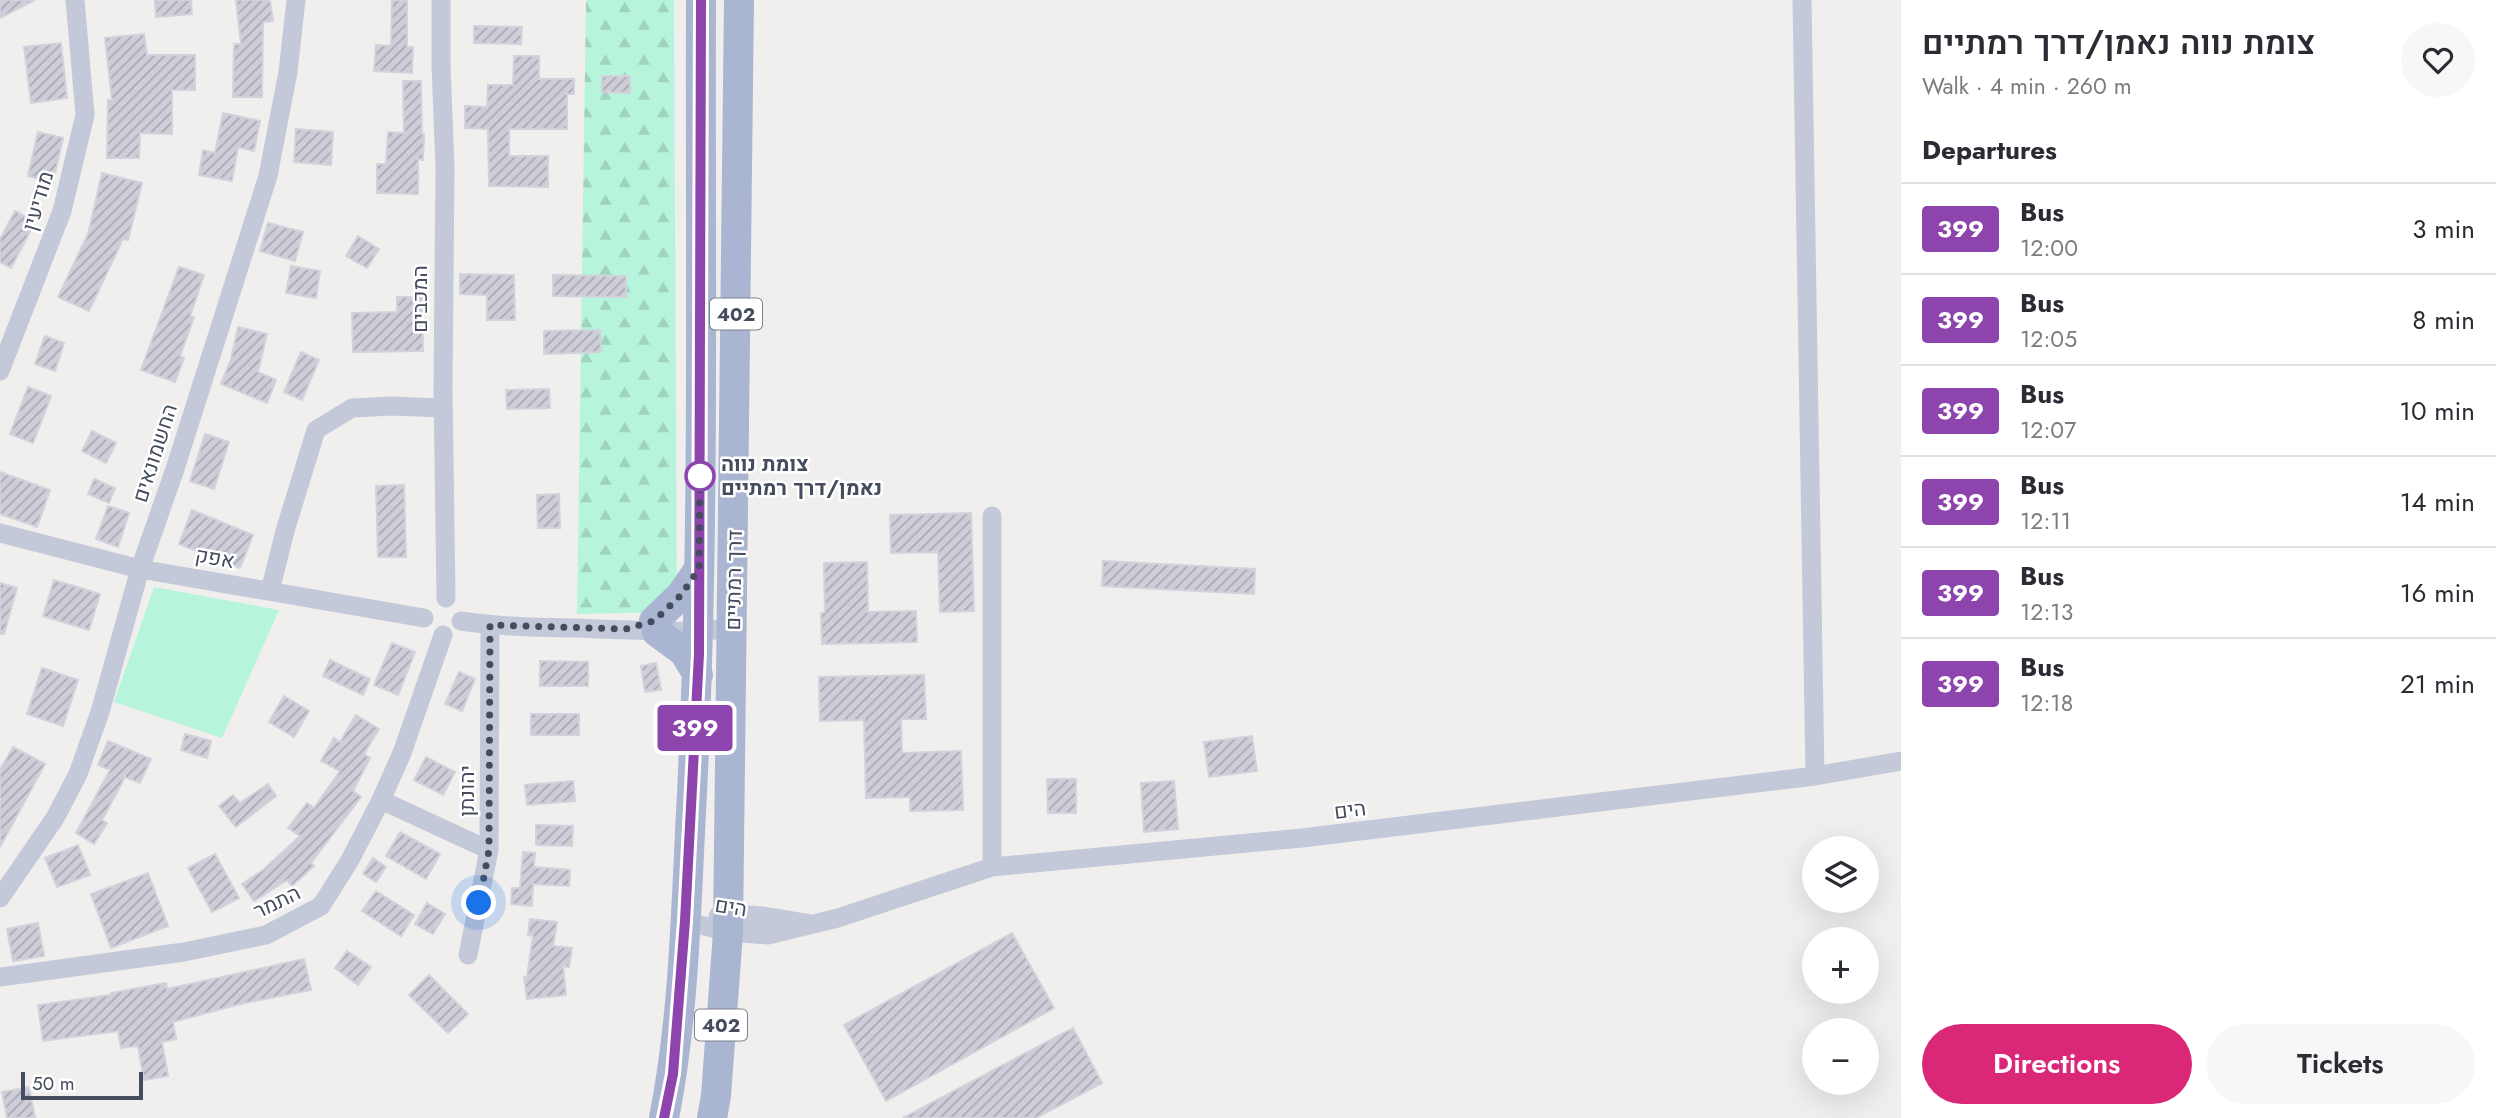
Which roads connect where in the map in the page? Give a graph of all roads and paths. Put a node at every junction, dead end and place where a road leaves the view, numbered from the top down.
1 (60, 0) edge
2 (75, 0) edge
3 (296, 0) edge
4 (442, 0) edge
5 (701, 0) edge
6 (1802, 0) edge
7 (741, 5) edge
8 (80, 38) junction
9 (0, 371) edge
10 (443, 408) junction
11 (992, 516) dead end
12 (0, 533) edge
13 (139, 569) junction
14 (699, 569) junction
15 (270, 591) junction
16 (446, 598) junction
17 (424, 618) junction
18 (461, 621) junction
19 (490, 625) junction
20 (699, 626) junction
21 (646, 628) junction
22 (734, 628) junction
23 (443, 635) junction
24 (698, 675) junction
25 (1901, 761) edge
26 (1815, 776) junction
27 (381, 800) junction
28 (489, 850) junction
29 (992, 867) junction
30 (0, 898) edge
31 (685, 921) junction
32 (728, 923) junction
33 (468, 955) dead end
34 (0, 977) edge
35 (664, 1118) edge
36 (712, 1118) edge

1 - 8 street, מודיעין
2 - 8 street, מודיעין
3 - 13 street, החשמונאים
4 - 10 street, המכבים
5 - 14 main road, דרך רמתיים / 402
6 - 26 street
7 - 22 main road, דרך רמתיים / 402
8 - 9 street, מודיעין
10 - 15 street
10 - 16 street, המכבים
11 - 29 street
12 - 13 street, אפק
13 - 15 street, אפק
13 - 30 street, החשמונאים
14 - 20 main road, דרך רמתיים / 402
14 - 21 main road
15 - 17 street, אפק
16 - 17 street
16 - 18 street
17 - 23 street
18 - 19 street
18 - 23 street
19 - 21 street
19 - 28 street, יהונתן
20 - 21 street
20 - 22 street
20 - 24 main road, דרך רמתיים / 402
21 - 24 main road
22 - 32 main road, דרך רמתיים / 402
23 - 27 street, התמר
24 - 31 main road, דרך רמתיים / 402
25 - 26 street, הים
26 - 29 street, הים
27 - 28 street
27 - 34 street, התמר
28 - 33 street, יהונתן
29 - 32 street, הים
31 - 32 street, הים
31 - 35 main road, דרך רמתיים / 402
32 - 36 main road, דרך רמתיים / 402

